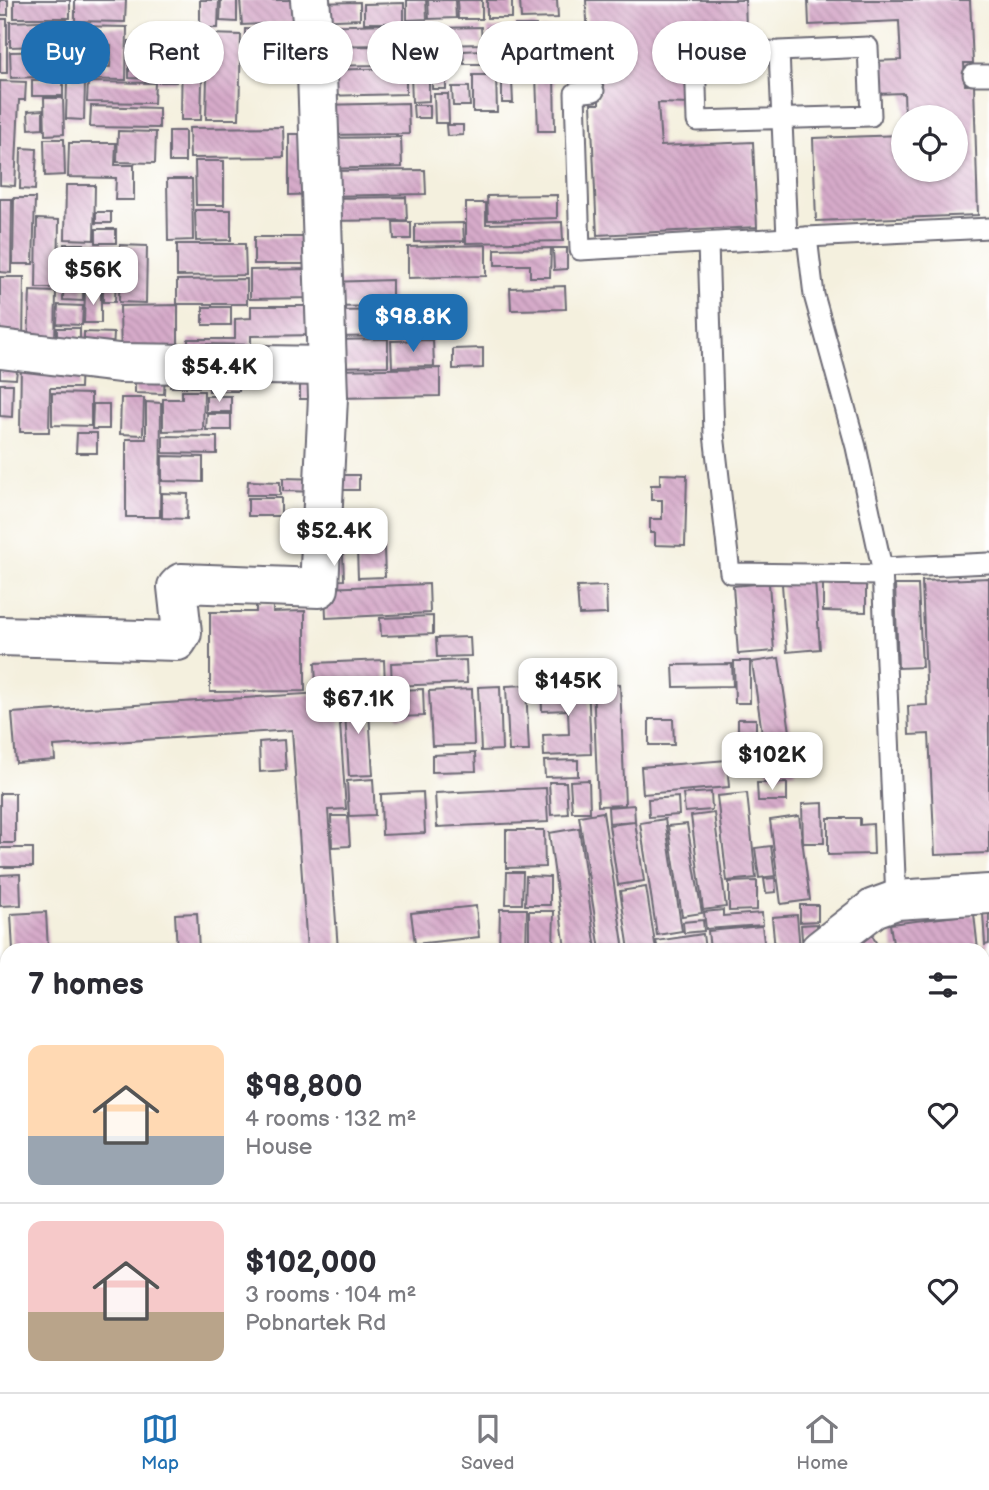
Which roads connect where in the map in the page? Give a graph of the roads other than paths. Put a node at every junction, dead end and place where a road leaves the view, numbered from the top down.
1 (310, 0) edge
2 (779, 51) junction
3 (594, 91) dead end
4 (782, 119) junction
5 (989, 228) edge
6 (797, 238) junction
7 (708, 243) junction
8 (0, 349) edge
9 (327, 366) junction
10 (989, 563) edge
11 (882, 571) junction
12 (0, 636) edge
13 (989, 894) edge
14 (896, 900) junction
15 (829, 943) edge

1 - 9 street
2 - 4 lane
2 - 4 lane
2 - 4 lane
3 - 7 lane
4 - 6 lane
5 - 6 lane
6 - 7 lane
6 - 11 lane
7 - 11 lane
8 - 9 street
9 - 12 street
10 - 11 lane
11 - 14 lane
13 - 14 street
14 - 15 street

